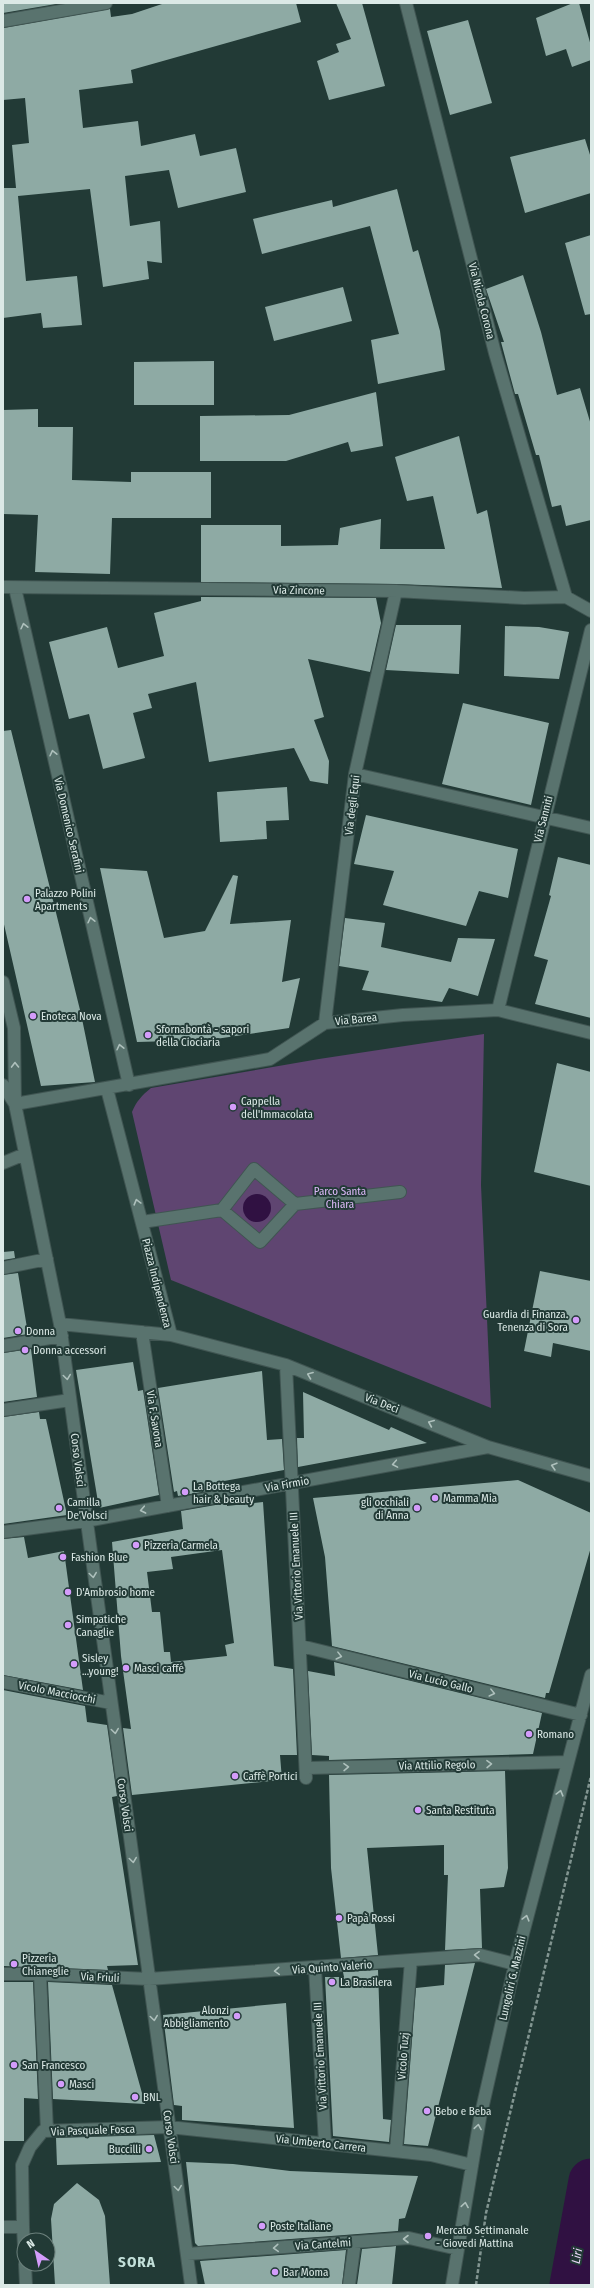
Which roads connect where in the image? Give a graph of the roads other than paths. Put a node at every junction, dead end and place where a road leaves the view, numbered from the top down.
1 (106, 3) edge
2 (406, 3) edge
3 (3, 21) edge
4 (3, 587) edge
5 (15, 588) junction
6 (396, 591) junction
7 (566, 597) junction
8 (591, 611) edge
9 (591, 630) edge
10 (355, 774) junction
11 (543, 818) junction
12 (591, 828) edge
13 (3, 982) edge
14 (498, 1010) junction
15 (325, 1023) junction
16 (591, 1033) edge
17 (3, 1085) edge
18 (129, 1085) junction
19 (107, 1089) junction
20 (15, 1104) junction
21 (25, 1154) junction
22 (3, 1155) edge
23 (3, 1163) edge
24 (400, 1192) dead end
25 (295, 1204) junction
26 (222, 1210) junction
27 (142, 1222) junction
28 (47, 1259) junction
29 (3, 1268) edge
30 (61, 1330) junction
31 (142, 1332) junction
32 (171, 1335) junction
33 (3, 1346) edge
34 (286, 1365) junction
35 (70, 1400) junction
36 (3, 1410) edge
37 (488, 1447) junction
38 (591, 1476) edge
39 (291, 1483) junction
40 (168, 1506) junction
41 (86, 1521) junction
42 (3, 1532) edge
43 (301, 1646) junction
44 (591, 1675) edge
45 (3, 1682) edge
46 (111, 1703) junction
47 (581, 1715) junction
48 (568, 1762) junction
49 (306, 1773) joint
50 (411, 1960) junction
51 (514, 1964) junction
52 (315, 1968) junction
53 (3, 1974) edge
54 (40, 1974) junction
55 (149, 1980) junction
56 (169, 2127) junction
57 (47, 2131) junction
58 (325, 2143) junction
59 (396, 2151) junction
60 (472, 2165) junction
61 (3, 2227) edge
62 (23, 2227) junction
63 (23, 2232) edge
64 (355, 2242) junction
65 (458, 2249) junction
66 (188, 2254) junction
67 (25, 2272) edge
68 (26, 2285) edge
69 (191, 2285) edge
70 (349, 2285) edge
71 (452, 2285) edge

1 - 3 street
2 - 7 street, Via Nicola Corona
4 - 5 street, Via Zincone
5 - 6 street, Via Zincone
18 -> 5 street, Via Domenico Serafini
6 - 7 street, Via Zincone
6 - 10 street, Via degli Equi
7 - 8 street
9 - 11 street, Via Sanniti
10 - 11 street
10 - 15 street, Via degli Equi
11 - 12 street
11 - 14 street, Via Sanniti
20 -> 13 street
14 - 15 street, Via Barea
14 - 16 street, Via Barea
15 - 18 street, Via Barea
17 - 20 street
18 - 19 street, Via Barea
19 - 20 street
27 -> 19 street, Piazza Indipendenza
20 - 21 street
21 - 22 street
21 - 23 street
21 - 28 street
24 - 25 street
25 - 26 street
25 - 26 street
26 - 27 street
27 - 32 street, Piazza Indipendenza
28 - 29 street
28 - 30 street
30 - 31 street, Piazza Indipendenza
30 - 33 street, Piazza Indipendenza
30 -> 35 street, Corso Volsci
31 - 32 street, Piazza Indipendenza
31 - 40 street, Via F. Savona
32 - 34 street, Via Deci
37 -> 34 street, Via Deci
34 - 39 street, Via Vittorio Emanuele III
35 - 36 street
35 - 41 street, Corso Volsci
38 -> 37 street, Via Deci
37 -> 39 street, Via Firmio
39 - 40 street, Via Firmio
39 - 43 street, Via Vittorio Emanuele III
40 -> 41 street, Via Firmio
41 - 42 street, Via Firmio
41 -> 46 street, Corso Volsci
43 -> 47 street, Via Lucio Gallo
43 - 49 street, Via Vittorio Emanuele III
44 - 47 street, Lungoliri G. Mazzini
45 - 46 street, Vicolo Macciocchi
46 -> 55 street, Corso Volsci
47 - 48 street, Lungoliri G. Mazzini
49 -> 48 street, Via Attilio Regolo
51 -> 48 street, Lungoliri G. Mazzini
51 -> 50 street, Via Quinto Valerio
50 - 52 street, Via Quinto Valerio
50 - 59 street, Vicolo Tuzj
60 -> 51 street, Lungoliri G. Mazzini
52 -> 55 street, Via Quinto Valerio
52 - 58 street, Via Vittorio Emanuele III
53 - 54 street, Via Friuli
54 - 55 street, Via Friuli
54 - 57 street
55 -> 56 street, Corso Volsci
56 - 57 street, Via Pasquale Fosca
56 - 58 street, Via Umberto Carrera
56 -> 66 street, Corso Volsci
57 - 62 street, Via Pasquale Fosca
58 - 59 street, Via Umberto Carrera
59 - 60 street, Via Umberto Carrera
65 -> 60 street, Lungoliri G. Mazzini
61 - 62 street
62 - 63 street, Via Pasquale Fosca
65 -> 64 street, Via Cantelmi
64 -> 66 street, Via Cantelmi
64 - 70 street
65 - 71 street, Lungoliri G. Mazzini
66 - 69 street, Corso Volsci
67 - 68 street

